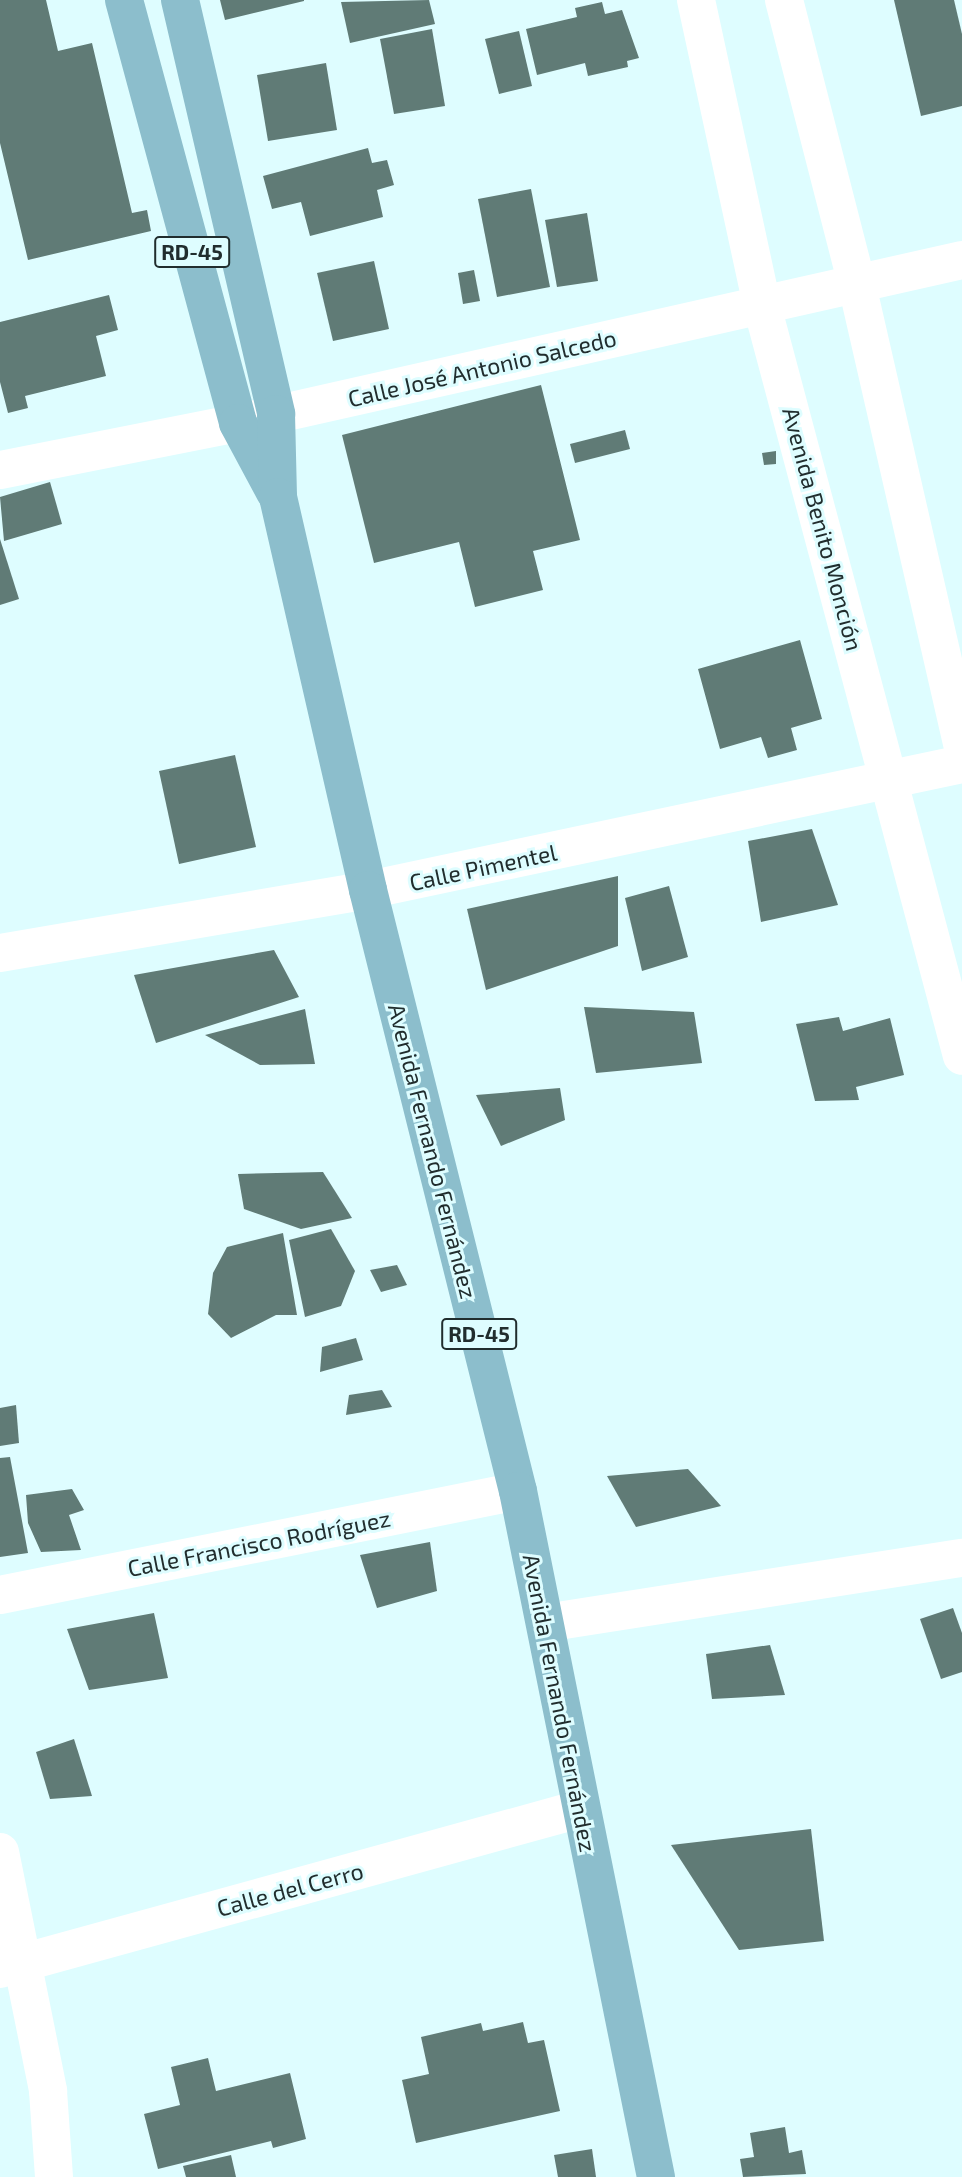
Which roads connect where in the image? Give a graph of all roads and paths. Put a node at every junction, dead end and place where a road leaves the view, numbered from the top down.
1 (124, 0) edge
2 (180, 0) edge
3 (696, 0) edge
4 (784, 0) edge
5 (962, 260) edge
6 (857, 285) junction
7 (762, 306) junction
8 (276, 414) junction
9 (238, 423) junction
10 (0, 470) edge
11 (278, 497) junction
12 (962, 744) edge
13 (962, 764) edge
14 (891, 781) junction
15 (368, 890) junction
16 (0, 953) edge
17 (962, 1056) edge
18 (518, 1491) junction
19 (962, 1558) edge
20 (0, 1595) edge
21 (545, 1623) junction
22 (580, 1809) junction
23 (0, 1852) edge
24 (12, 1966) edge
25 (54, 2177) edge
26 (656, 2177) edge

1 - 9 main road, Avenida Fernando Fernández / RD-45
2 - 8 main road, Avenida Fernando Fernández / RD-45
3 - 7 street, Avenida Benito Monción
4 - 6 street
5 - 6 street, Calle José Antonio Salcedo
6 - 7 street, Calle José Antonio Salcedo
6 - 12 street
7 - 8 street, Calle José Antonio Salcedo
7 - 14 street, Avenida Benito Monción
8 - 9 street, Calle José Antonio Salcedo
8 - 11 main road, Avenida Fernando Fernández / RD-45
9 - 10 street, Calle José Antonio Salcedo
9 - 11 main road, Avenida Fernando Fernández / RD-45
11 - 15 main road, Avenida Fernando Fernández / RD-45
13 - 14 street, Calle Pimentel
14 - 15 street, Calle Pimentel
14 - 17 street, Avenida Benito Monción
15 - 16 street, Calle Pimentel
15 - 18 main road, Avenida Fernando Fernández / RD-45
18 - 20 street, Calle Francisco Rodríguez
18 - 21 main road, Avenida Fernando Fernández / RD-45
19 - 21 street
21 - 22 main road, Avenida Fernando Fernández / RD-45
22 - 24 street, Calle del Cerro
22 - 26 main road, Avenida Fernando Fernández / RD-45
23 - 24 street
24 - 25 street

